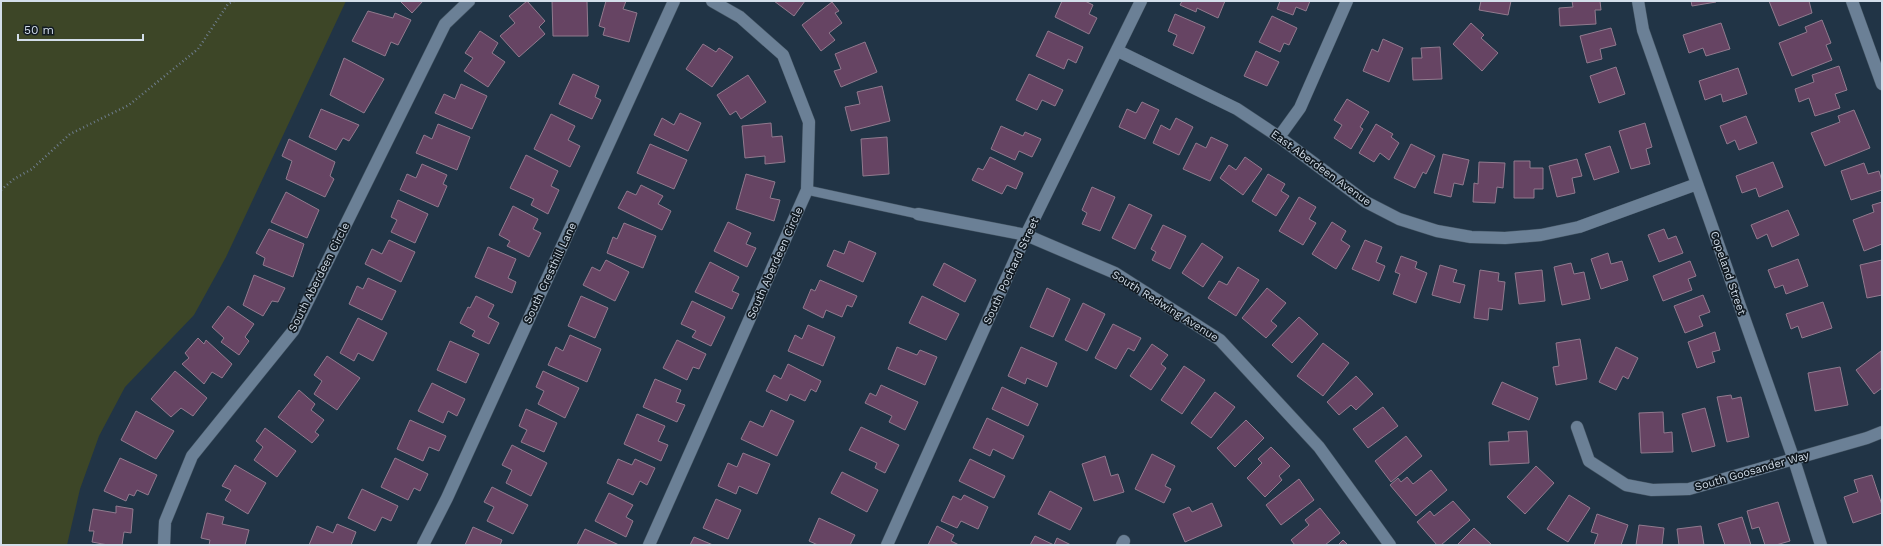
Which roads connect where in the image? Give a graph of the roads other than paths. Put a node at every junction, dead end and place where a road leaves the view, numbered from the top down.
1 (469, 1) edge
2 (674, 1) edge
3 (712, 1) edge
4 (1141, 1) edge
5 (1347, 1) edge
6 (1638, 1) edge
7 (1852, 1) edge
8 (1118, 51) junction
9 (1882, 84) edge
10 (1279, 137) junction
11 (1697, 184) junction
12 (807, 190) junction
13 (918, 214) joint
14 (1026, 235) junction
15 (1577, 427) dead end
16 (1882, 432) edge
17 (1794, 460) junction
18 (164, 545) edge
19 (423, 545) edge
20 (649, 545) edge
21 (887, 545) edge
22 (1390, 545) edge
23 (1821, 545) edge

1 - 18 street, South Aberdeen Circle
2 - 19 street, South Cresthill Lane
3 - 12 street, South Aberdeen Circle
4 - 8 street, South Pochard Street
5 - 10 street
6 - 11 street, Copeland Street
7 - 9 street
8 - 10 street, East Aberdeen Avenue
8 - 14 street, South Pochard Street
10 - 11 street, East Aberdeen Avenue
11 - 17 street, Copeland Street
12 - 13 lane, South Redwing Avenue
12 - 20 street, South Aberdeen Circle
13 - 14 street, South Redwing Avenue
14 - 21 street, South Pochard Street
14 - 22 street, South Redwing Avenue
15 - 17 street, South Goosander Way
16 - 17 street, South Goosander Way
17 - 23 street, Copeland Street

